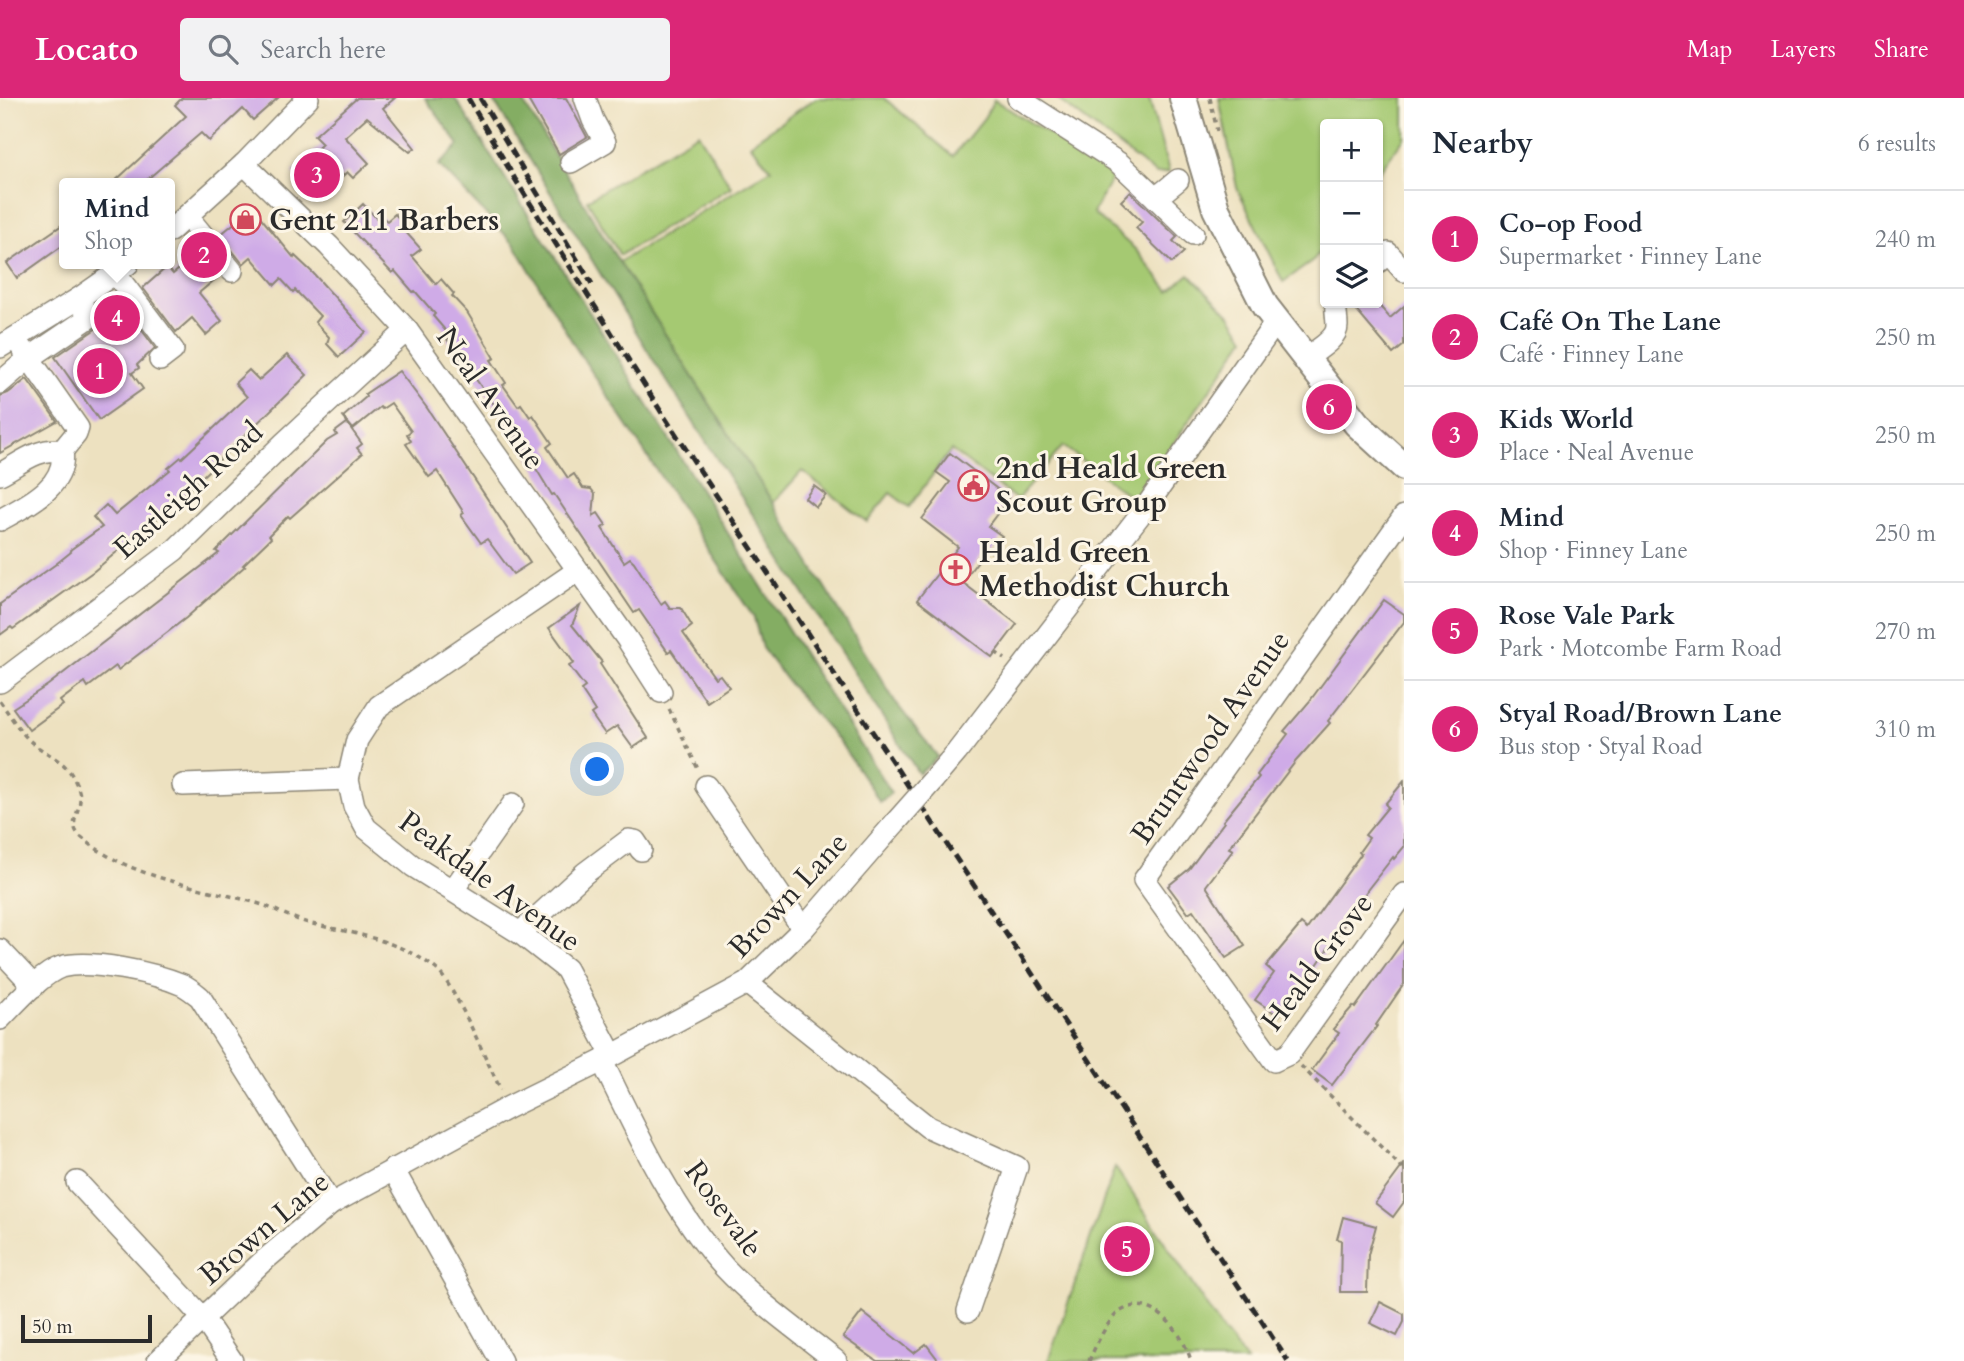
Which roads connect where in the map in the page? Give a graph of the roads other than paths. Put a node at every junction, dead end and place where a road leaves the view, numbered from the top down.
1 (309, 98) edge
2 (585, 98) edge
3 (1017, 98) edge
4 (1183, 98) edge
5 (570, 162) dead end
6 (244, 164) junction
7 (1178, 180) dead end
8 (1156, 198) junction
9 (187, 216) junction
10 (175, 226) edge
11 (1194, 234) dead end
12 (1383, 258) edge
13 (120, 269) edge
14 (122, 269) edge
15 (232, 271) dead end
16 (1404, 271) edge
17 (78, 299) junction
18 (1336, 308) edge
19 (1276, 322) junction
20 (407, 330) junction
21 (7, 342) edge
22 (29, 359) junction
23 (1305, 359) junction
24 (160, 360) dead end
25 (0, 383) edge
26 (62, 451) junction
27 (1404, 467) edge
28 (0, 474) edge
29 (1404, 516) edge
30 (0, 520) edge
31 (577, 571) junction
32 (0, 682) edge
33 (661, 692) road end
34 (348, 779) junction
35 (183, 785) dead end
36 (706, 786) road end
37 (513, 804) dead end
38 (641, 850) dead end
39 (453, 890) junction
40 (1404, 894) edge
41 (803, 929) junction
42 (520, 933) junction
43 (0, 950) edge
44 (747, 983) junction
45 (34, 986) junction
46 (0, 1019) edge
47 (1282, 1057) joint
48 (607, 1058) junction
49 (393, 1170) junction
50 (77, 1182) dead end
51 (331, 1204) junction
52 (968, 1311) dead end
53 (202, 1318) junction
54 (158, 1361) edge
55 (232, 1361) edge
56 (501, 1361) edge
57 (836, 1361) edge

1 - 6 street
2 - 5 street
3 - 8 street
4 - 19 main road
6 - 9 street
6 - 20 street, Neal Avenue
7 - 8 street
8 - 11 street
9 - 10 street
9 - 15 street
12 - 16 street
13 - 17 street
14 - 24 street
17 - 21 street
17 - 22 street
18 - 23 street
19 - 23 main road
19 - 41 street, Brown Lane, bridge
20 - 31 street, Neal Avenue
20 - 32 street, Eastleigh Road
21 - 22 street
22 - 25 street
22 - 26 street
23 - 27 main road
26 - 28 street
26 - 30 street
29 - 47 street, Bruntwood Avenue
31 - 33 street, Neal Avenue
31 - 34 street, Peakdale Avenue
34 - 35 street
34 - 39 street, Peakdale Avenue
36 - 41 street
37 - 39 street
38 - 42 street
39 - 42 street, Peakdale Avenue
40 - 47 street, Heald Grove
41 - 44 street, Brown Lane
42 - 48 street, Peakdale Avenue
43 - 45 street
44 - 48 street, Brown Lane
44 - 52 street
45 - 46 street
45 - 51 street
48 - 49 street, Brown Lane
48 - 57 street, Rosevale
49 - 51 street, Brown Lane
49 - 56 street
50 - 53 street
51 - 53 street, Brown Lane
53 - 54 street, Brown Lane
53 - 55 street

